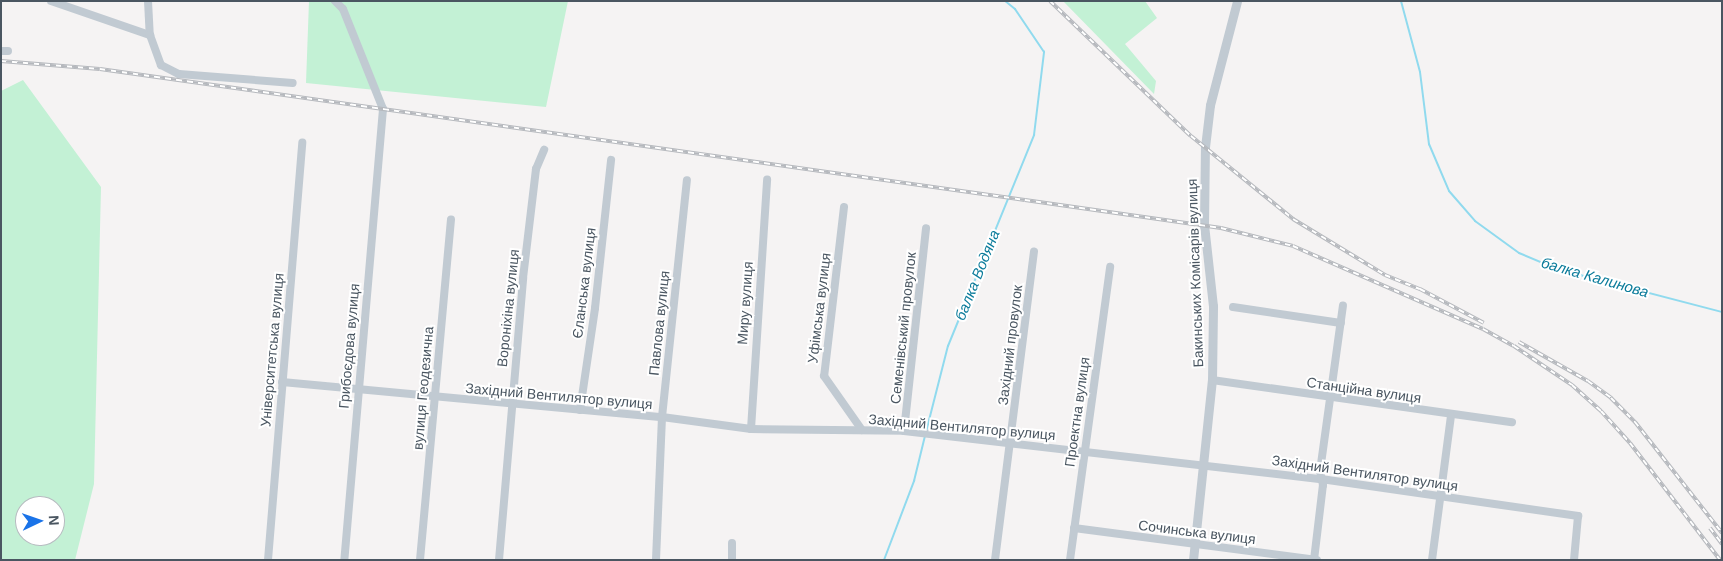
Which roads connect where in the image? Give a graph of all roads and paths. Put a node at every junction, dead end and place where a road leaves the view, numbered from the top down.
1 (51, 1) edge
2 (148, 1) edge
3 (335, 1) edge
4 (1237, 1) edge
5 (150, 34) junction
6 (293, 83) dead end
7 (302, 142) dead end
8 (544, 150) dead end
9 (611, 160) dead end
10 (687, 180) dead end
11 (767, 180) dead end
12 (844, 207) dead end
13 (451, 219) dead end
14 (926, 228) dead end
15 (1034, 252) dead end
16 (1110, 267) dead end
17 (1342, 306) dead end
18 (1234, 307) dead end
19 (1341, 322) junction
20 (1212, 380) junction
21 (282, 382) junction
22 (358, 390) junction
23 (435, 398) junction
24 (1330, 398) junction
25 (511, 404) junction
26 (580, 410) junction
27 (1451, 416) junction
28 (662, 417) junction
29 (1512, 422) dead end
30 (751, 429) junction
31 (862, 430) junction
32 (904, 431) junction
33 (1010, 443) junction
34 (1084, 451) junction
35 (1204, 464) junction
36 (1322, 479) junction
37 (1440, 496) junction
38 (1074, 528) junction
39 (732, 543) dead end
40 (1195, 544) junction
41 (268, 560) edge
42 (344, 560) edge
43 (420, 560) edge
44 (499, 560) edge
45 (656, 560) edge
46 (732, 560) edge
47 (994, 560) edge
48 (1070, 560) edge
49 (1193, 560) edge
50 (1315, 560) edge
51 (1432, 560) edge
52 (1574, 560) edge

1 - 5 street
2 - 5 street
3 - 22 street, Грибоєдова вулиця
4 - 20 street, Бакинських Комісарів вулиця
5 - 6 street
7 - 21 street, Університетська вулиця
8 - 25 street, Вороніхіна вулиця
9 - 26 street, Єланська вулиця
10 - 28 street, Павлова вулиця
11 - 30 street, Миру вулиця
12 - 31 street, Уфімська вулиця
13 - 23 street, вулиця Геодезична
14 - 32 street, Семенівський провулок
15 - 33 street, Західний провулок
16 - 34 street, Проектна вулиця
17 - 19 street
18 - 19 street
19 - 24 street
20 - 24 street, Станційна вулиця
20 - 35 street, Бакинських Комісарів вулиця
21 - 22 street, Західний Вентилятор вулиця
21 - 41 street, Університетська вулиця
22 - 23 street, Західний Вентилятор вулиця
22 - 42 street, Грибоєдова вулиця
23 - 25 street, Західний Вентилятор вулиця
23 - 43 street, вулиця Геодезична
24 - 27 street, Станційна вулиця
24 - 36 street
25 - 26 street, Західний Вентилятор вулиця
25 - 44 street, Вороніхіна вулиця
26 - 28 street, Західний Вентилятор вулиця
27 - 29 street, Станційна вулиця
27 - 37 street
28 - 30 street, Західний Вентилятор вулиця
28 - 45 street, Павлова вулиця
30 - 31 street, Західний Вентилятор вулиця
31 - 32 street, Західний Вентилятор вулиця
32 - 33 street, Західний Вентилятор вулиця
33 - 34 street, Західний Вентилятор вулиця
33 - 47 street, Західний провулок
34 - 35 street, Західний Вентилятор вулиця
34 - 38 street, Проектна вулиця
35 - 36 street, Західний Вентилятор вулиця
35 - 40 street, Бакинських Комісарів вулиця
36 - 37 street, Західний Вентилятор вулиця
36 - 50 street
37 - 51 street
37 - 52 street, Західний Вентилятор вулиця
38 - 40 street, Сочинська вулиця
38 - 48 street, Проектна вулиця
39 - 46 street
40 - 49 street, Бакинських Комісарів вулиця
40 - 50 street, Сочинська вулиця

